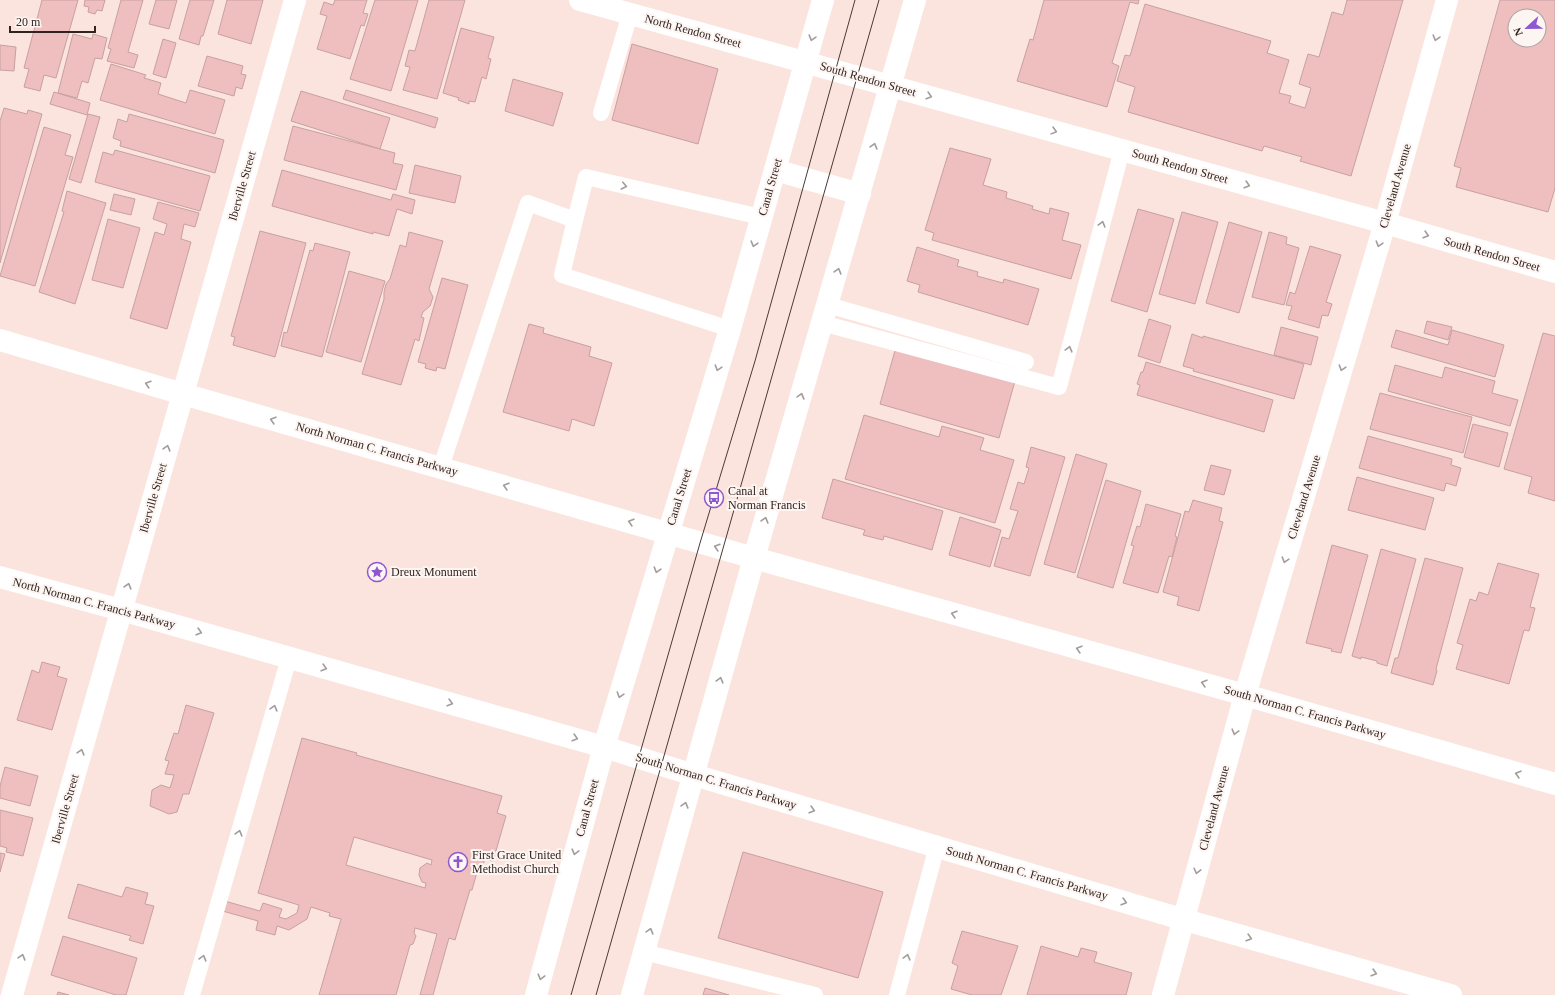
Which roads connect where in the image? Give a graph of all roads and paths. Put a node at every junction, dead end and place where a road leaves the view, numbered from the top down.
1 (295, 0) edge
2 (580, 0) edge
3 (823, 0) edge
4 (915, 0) edge
5 (1447, 0) edge
6 (630, 14) junction
7 (805, 62) junction
8 (891, 86) junction
9 (601, 113) dead end
10 (1122, 150) junction
11 (775, 170) junction
12 (860, 194) junction
13 (762, 217) junction
14 (575, 220) junction
15 (1385, 223) junction
16 (1555, 272) edge
17 (825, 314) junction
18 (730, 329) junction
19 (0, 340) edge
20 (1026, 362) dead end
21 (183, 394) junction
22 (441, 467) junction
23 (668, 533) junction
24 (754, 558) junction
25 (0, 577) edge
26 (121, 610) junction
27 (289, 658) junction
28 (1245, 695) junction
29 (604, 746) junction
30 (694, 775) junction
31 (1555, 784) edge
32 (937, 846) junction
33 (1185, 920) junction
34 (644, 952) junction
35 (12, 995) edge
36 (192, 995) edge
37 (536, 995) edge
38 (632, 995) edge
39 (815, 995) edge
40 (897, 995) edge
41 (1163, 995) edge
42 (1451, 995) edge

1 - 21 street, Iberville Street
2 - 6 street, North Rendon Street
3 -> 7 street, Canal Street
4 - 8 street
5 -> 15 street, Cleveland Avenue
6 - 7 street, North Rendon Street
6 - 9 lane
7 - 8 street, South Rendon Street
7 - 11 street, Canal Street
8 -> 10 street, South Rendon Street
12 -> 8 street
10 -> 15 street, South Rendon Street
17 -> 10 lane
11 - 12 street
11 - 13 street, Canal Street
17 -> 12 street
14 -> 13 lane
13 -> 18 street, Canal Street
14 - 18 lane
14 - 22 lane
15 -> 16 street, South Rendon Street
15 -> 28 street, Cleveland Avenue
17 - 20 lane
24 -> 17 street
18 -> 23 street, Canal Street
21 -> 19 street, North Norman C. Francis Parkway
22 -> 21 street, North Norman C. Francis Parkway
26 -> 21 street, Iberville Street
23 -> 22 street, North Norman C. Francis Parkway
24 -> 23 street, North Norman C. Francis Parkway
23 -> 29 street, Canal Street
28 -> 24 street, South Norman C. Francis Parkway
30 -> 24 street
25 - 26 street, North Norman C. Francis Parkway
26 -> 27 street, North Norman C. Francis Parkway
35 -> 26 street, Iberville Street
27 -> 29 street, North Norman C. Francis Parkway
36 -> 27 lane
31 -> 28 street, South Norman C. Francis Parkway
28 -> 33 street, Cleveland Avenue
29 - 30 street, South Norman C. Francis Parkway
29 -> 37 street, Canal Street
30 -> 32 street, South Norman C. Francis Parkway
34 -> 30 street
32 -> 33 street, South Norman C. Francis Parkway
40 -> 32 lane
33 - 41 street, Cleveland Avenue
33 -> 42 street, South Norman C. Francis Parkway
34 - 38 street
34 - 39 lane

